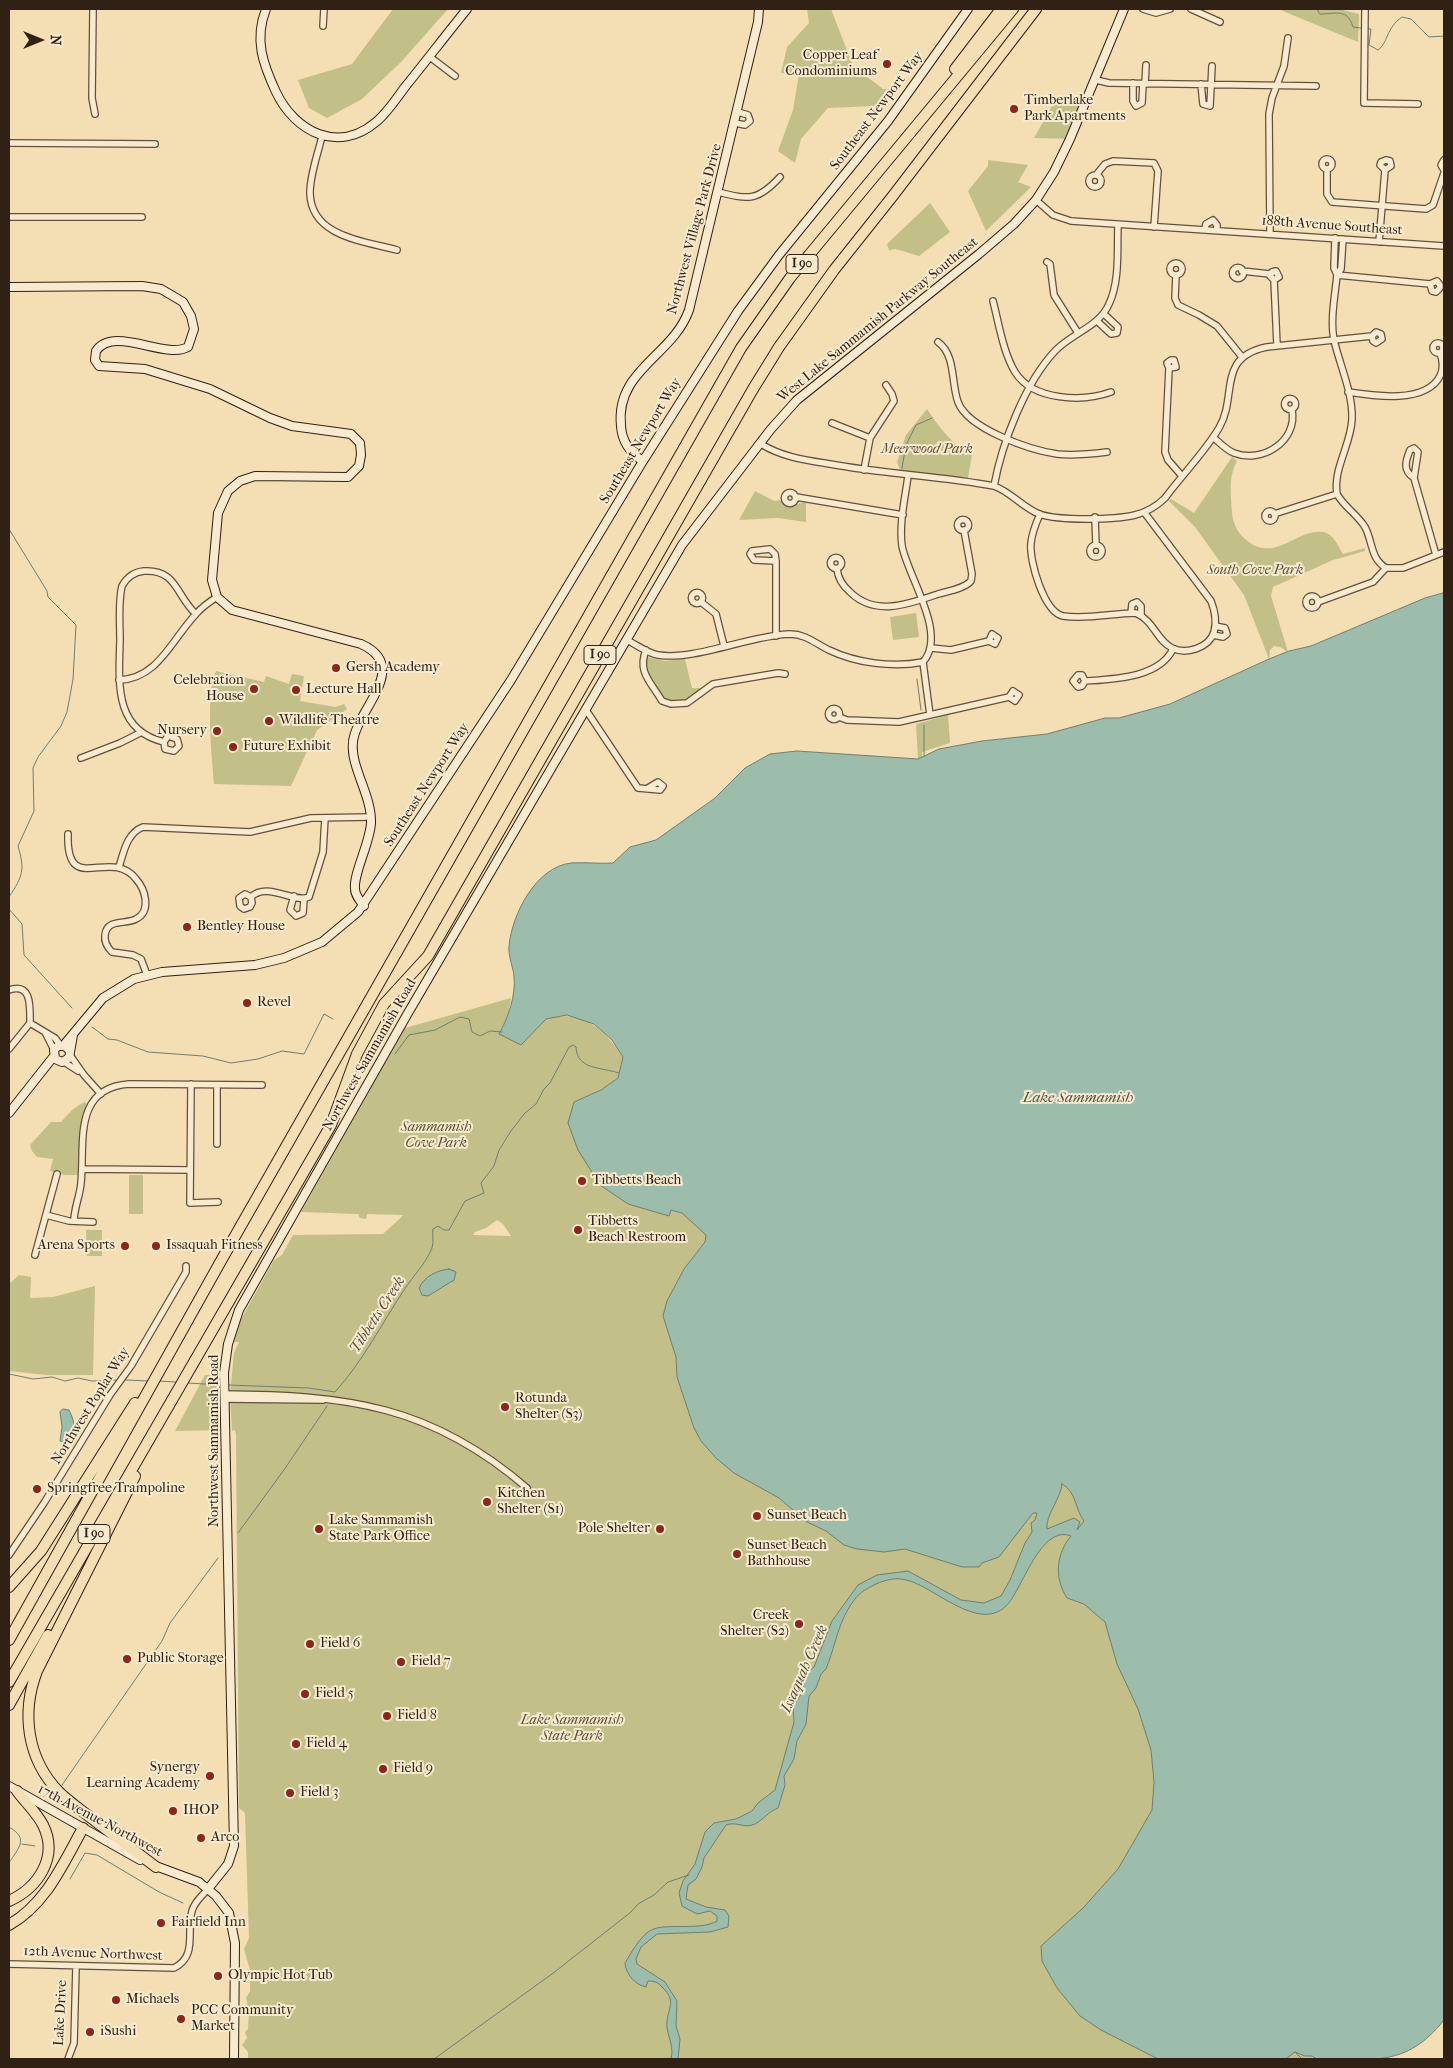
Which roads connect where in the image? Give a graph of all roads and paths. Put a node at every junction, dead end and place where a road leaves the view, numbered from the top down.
1 (93, 9) edge
2 (266, 9) edge
3 (324, 9) edge
4 (467, 9) edge
5 (760, 9) edge
6 (968, 9) edge
7 (1001, 9) edge
8 (1013, 9) edge
9 (1036, 9) edge
10 (1124, 9) edge
11 (1143, 9) edge
12 (1170, 9) edge
13 (1191, 9) edge
14 (1365, 9) edge
15 (1220, 22) dead end
16 (323, 26) dead end
17 (1288, 38) dead end
18 (430, 57) junction
19 (1146, 65) dead end
20 (1212, 66) dead end
21 (454, 76) dead end
22 (1096, 80) junction
23 (1133, 84) junction
24 (1144, 84) junction
25 (1202, 84) junction
26 (1212, 84) junction
27 (1276, 85) junction
28 (1316, 86) dead end
29 (935, 103) junction
30 (1418, 104) dead end
31 (738, 112) junction
32 (95, 114) dead end
33 (736, 123) junction
34 (322, 136) junction
35 (9, 143) edge
36 (155, 144) dead end
37 (1444, 160) edge
38 (1327, 170) dead end
39 (1385, 170) dead end
40 (1444, 172) edge
41 (1096, 175) dead end
42 (780, 177) dead end
43 (718, 192) junction
44 (1036, 200) junction
45 (1382, 206) junction
46 (9, 217) edge
47 (142, 217) dead end
48 (1118, 225) junction
49 (1154, 227) junction
50 (1205, 229) junction
51 (1217, 230) junction
52 (1270, 234) junction
53 (1335, 238) junction
54 (1343, 239) junction
55 (1379, 242) junction
56 (1444, 246) edge
57 (396, 250) dead end
58 (1047, 262) dead end
59 (1242, 271) dead end
60 (1176, 275) dead end
61 (1337, 275) junction
62 (1430, 284) dead end
63 (9, 287) edge
64 (993, 301) dead end
65 (1104, 314) junction
66 (1096, 321) junction
67 (1078, 333) junction
68 (1372, 336) dead end
69 (1334, 339) junction
70 (938, 342) dead end
71 (1277, 345) junction
72 (1440, 353) dead end
73 (1242, 357) junction
74 (1170, 368) dead end
75 (886, 385) dead end
76 (1031, 386) junction
77 (1111, 392) dead end
78 (1348, 392) junction
79 (1292, 410) dead end
80 (832, 423) dead end
81 (1213, 437) junction
82 (870, 438) junction
83 (1008, 438) junction
84 (761, 444) junction
85 (1107, 452) dead end
86 (642, 461) junction
87 (864, 470) junction
88 (908, 476) junction
89 (1182, 476) junction
90 (1414, 478) dead end
91 (994, 486) junction
92 (1336, 494) junction
93 (796, 498) dead end
94 (1144, 512) junction
95 (1040, 514) junction
96 (1274, 514) dead end
97 (903, 515) junction
98 (1095, 517) junction
99 (964, 530) dead end
100 (1096, 545) dead end
101 (1444, 552) edge
102 (1436, 555) junction
103 (776, 562) dead end
104 (1386, 568) junction
105 (837, 569) dead end
106 (217, 597) junction
107 (921, 600) junction
108 (702, 602) dead end
109 (1318, 602) dead end
110 (1131, 613) junction
111 (196, 614) junction
112 (1141, 615) junction
113 (1214, 630) junction
114 (776, 636) junction
115 (627, 640) junction
116 (989, 641) dead end
117 (724, 646) junction
118 (931, 648) junction
119 (1172, 649) junction
120 (646, 650) junction
121 (923, 662) junction
122 (786, 674) dead end
123 (119, 680) junction
124 (1085, 681) dead end
125 (1009, 697) dead end
126 (586, 710) junction
127 (930, 715) junction
128 (839, 717) dead end
129 (140, 732) junction
130 (164, 742) dead end
131 (81, 758) dead end
132 (550, 772) joint
133 (648, 788) dead end
134 (371, 817) junction
135 (325, 818) junction
136 (68, 834) dead end
137 (119, 866) junction
138 (294, 896) junction
139 (251, 897) dead end
140 (304, 899) junction
141 (364, 906) junction
142 (147, 974) junction
143 (9, 990) edge
144 (30, 1023) junction
145 (45, 1032) junction
146 (66, 1049) junction
147 (9, 1050) edge
148 (58, 1058) junction
149 (84, 1075) junction
150 (191, 1084) junction
151 (217, 1085) junction
152 (262, 1085) dead end
153 (101, 1094) junction
154 (9, 1113) edge
155 (217, 1144) dead end
156 (82, 1169) junction
157 (190, 1170) junction
158 (57, 1174) dead end
159 (218, 1202) dead end
160 (46, 1214) junction
161 (74, 1221) junction
162 (93, 1222) dead end
163 (35, 1255) dead end
164 (186, 1266) dead end
165 (153, 1379) junction
166 (182, 1381) junction
167 (224, 1394) junction
168 (527, 1488) dead end
169 (111, 1523) junction
170 (9, 1555) edge
171 (9, 1587) edge
172 (9, 1640) edge
173 (14, 1684) edge
174 (9, 1704) edge
175 (13, 1788) edge
176 (83, 1828) junction
177 (156, 1867) junction
178 (208, 1889) junction
179 (9, 1901) edge
180 (9, 1925) edge
181 (9, 1964) edge
182 (76, 1967) junction
183 (68, 2059) edge
184 (234, 2059) edge

1 - 32 street
2 - 34 street
3 - 16 street
4 - 18 street
5 - 31 street, Northwest Village Park Drive
6 - 86 street, Southeast Newport Way
7 - 29 highway
8 - 29 highway, I 90
9 - 166 highway, I 90
10 - 22 street, West Lake Sammamish Parkway Southeast
11 - 12 street
13 - 15 street
14 - 30 street
17 - 27 street
18 - 21 street
18 - 34 street
19 - 24 street
20 - 26 street
22 - 23 street
22 - 44 street, West Lake Sammamish Parkway Southeast
23 - 24 street
23 - 24 street
24 - 25 street
25 - 26 street
25 - 26 street
26 - 27 street
27 - 28 street
27 - 52 street
29 - 165 highway, I 90
31 - 33 street, Northwest Village Park Drive
31 - 33 street
33 - 43 street, Northwest Village Park Drive
34 - 57 street
35 - 36 street
37 - 40 street
38 - 45 street
39 - 45 street
40 - 45 street
41 - 49 street
42 - 43 street
43 - 86 street, Northwest Village Park Drive
44 - 48 street, 188th Avenue Southeast
44 - 84 street, West Lake Sammamish Parkway Southeast
45 - 55 street
46 - 47 street
48 - 49 street, 188th Avenue Southeast
48 - 65 street
49 - 50 street, 188th Avenue Southeast
50 - 51 street, 188th Avenue Southeast
50 - 51 street, 188th Avenue Southeast
51 - 52 street, 188th Avenue Southeast
52 - 53 street, 188th Avenue Southeast
53 - 54 street, 188th Avenue Southeast
53 - 61 street
54 - 55 street, 188th Avenue Southeast
54 - 61 street
55 - 56 street, 188th Avenue Southeast
58 - 67 street
59 - 71 street
60 - 73 street
61 - 62 street
61 - 69 street
63 - 106 street
64 - 76 street
65 - 66 street
65 - 66 street
66 - 67 street
67 - 76 street
68 - 69 street
69 - 71 street
69 - 78 street
70 - 83 street
71 - 73 street
72 - 78 street
73 - 81 street
74 - 89 street
75 - 82 street
76 - 77 street
76 - 83 street
78 - 92 street
79 - 81 street
80 - 82 street
81 - 89 street
82 - 87 street
83 - 85 street
83 - 91 street
84 - 87 street
84 - 115 street, West Lake Sammamish Parkway Southeast
86 - 141 street, Southeast Newport Way
87 - 88 street
88 - 91 street
88 - 97 street
89 - 94 street
90 - 102 street
91 - 95 street
92 - 96 street
92 - 104 street
93 - 97 street
94 - 98 street
94 - 113 street
95 - 98 street
95 - 110 street
97 - 107 street
98 - 100 street
99 - 107 street
101 - 102 street
102 - 104 street
103 - 114 street
104 - 109 street
105 - 107 street
106 - 111 street
106 - 134 street
107 - 118 street
108 - 117 street
110 - 112 street
110 - 112 street
111 - 123 street
111 - 123 street
112 - 119 street
113 - 113 street
113 - 119 street
114 - 117 street
114 - 121 street
115 - 120 street
115 - 126 street, West Lake Sammamish Parkway Southeast
116 - 118 street
117 - 120 street
118 - 121 street
119 - 124 street
120 - 122 street
121 - 127 street
123 - 129 street
125 - 127 street
126 - 132 street, West Lake Sammamish Parkway Southeast
126 - 133 street
127 - 128 street
129 - 130 street
129 - 131 street
132 - 167 street, Northwest Sammamish Road
134 - 135 street
134 - 141 street
135 - 137 street
135 - 140 street
136 - 137 street
137 - 142 street
138 - 139 street
138 - 140 street
138 - 140 street
141 - 142 street, Southeast Newport Way
142 - 146 street
143 - 144 street
144 - 145 street
144 - 147 street
145 - 146 street
145 - 148 street
146 - 148 street
146 - 148 street
146 - 149 street
148 - 149 street
148 - 154 street
149 - 153 street
150 - 151 street
150 - 153 street
150 - 157 street
151 - 152 street
151 - 155 street
153 - 156 street
156 - 157 street
156 - 161 street
157 - 159 street
158 - 160 street
160 - 161 street
160 - 163 street
161 - 162 street
164 - 170 street, Northwest Poplar Way
165 - 171 highway
165 - 172 highway, I 90
166 - 169 highway
166 - 173 highway, I 90
167 - 168 street
167 - 178 street, Northwest Sammamish Road
169 - 173 highway
169 - 177 highway
173 - 174 highway
175 - 176 street, 17th Avenue Northwest
175 - 179 highway
176 - 177 street, 17th Avenue Northwest
176 - 180 highway
177 - 178 street, 17th Avenue Northwest
178 - 182 street, 12th Avenue Northwest
178 - 184 street
181 - 182 street, 12th Avenue Northwest
182 - 183 street, Lake Drive

